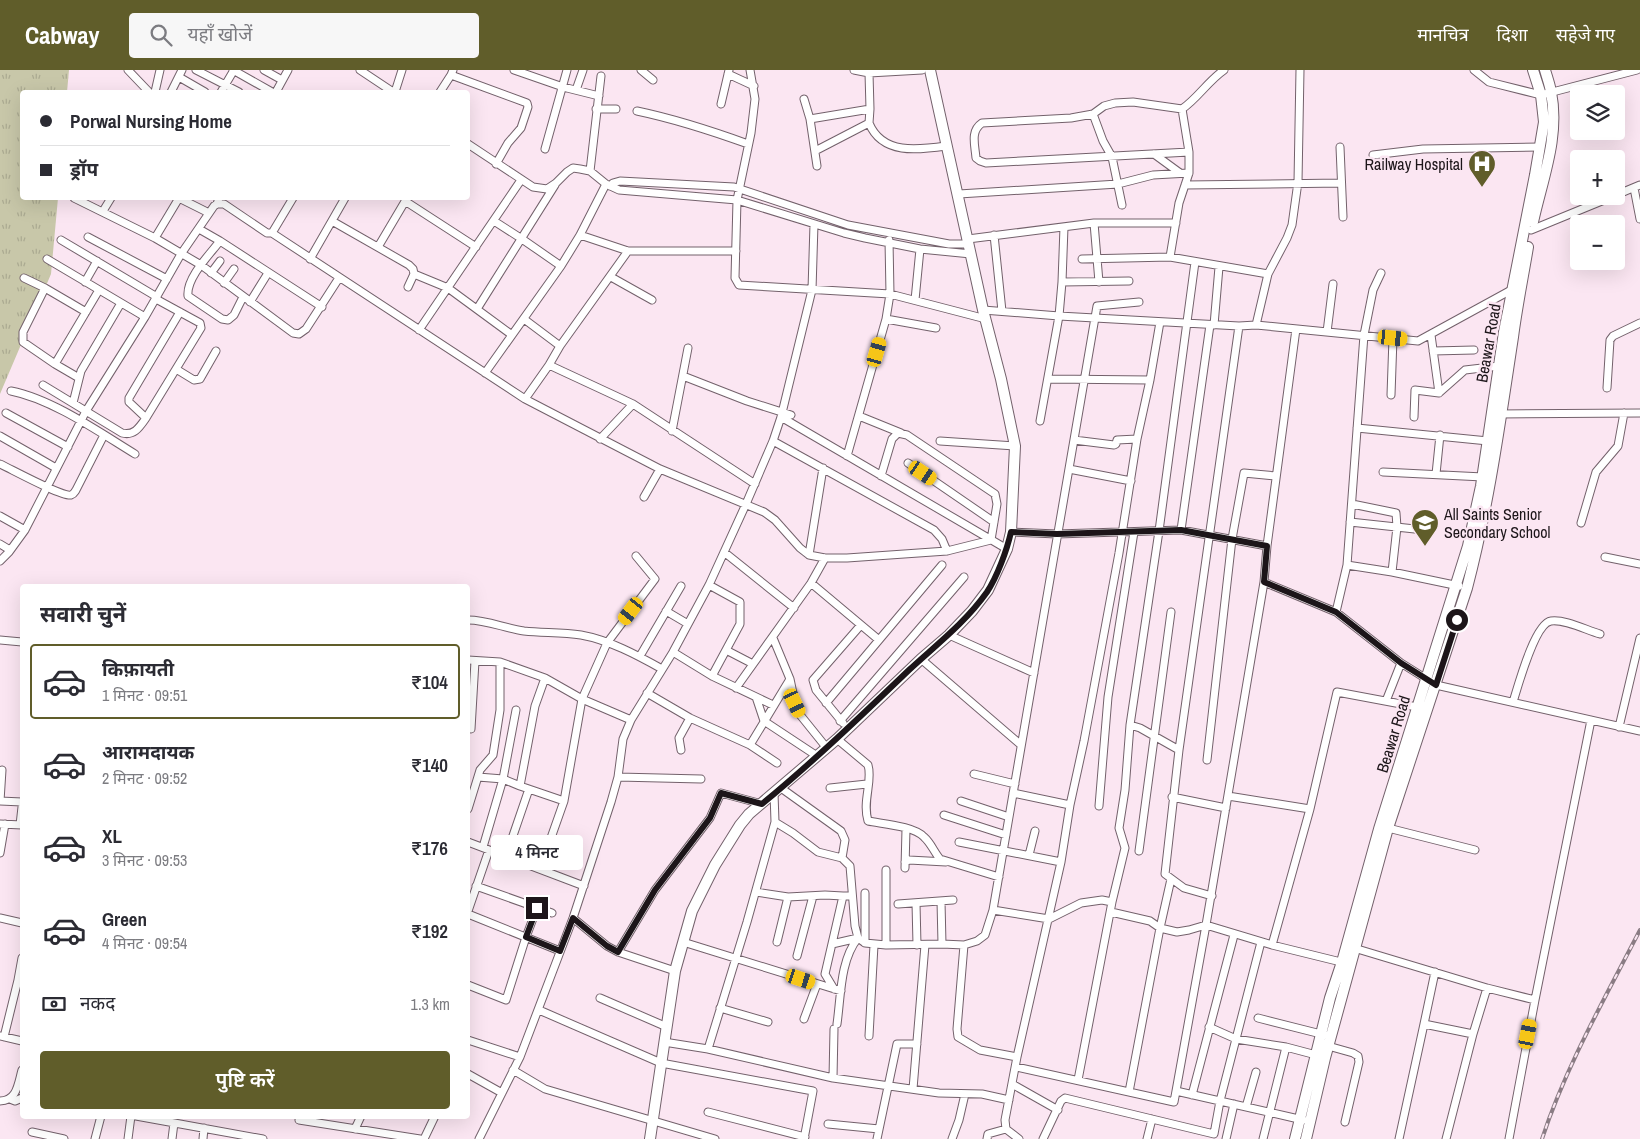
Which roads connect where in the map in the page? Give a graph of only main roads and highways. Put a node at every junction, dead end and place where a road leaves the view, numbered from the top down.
1 (930, 70) edge
2 (1533, 70) edge
3 (1545, 70) edge
4 (1533, 205) junction
5 (1516, 289) junction
6 (1480, 513) junction
7 (1473, 547) junction
8 (1346, 964) junction
9 (1321, 1056) junction
10 (650, 1139) edge
11 (1295, 1139) edge
12 (1306, 1139) edge

1 - 10 main road
2 - 4 main road, Beawar Road
3 - 4 main road, Beawar Road
4 - 5 main road, Beawar Road
5 - 6 main road, Beawar Road
5 - 6 main road, Beawar Road
6 - 7 main road, Beawar Road
7 - 8 main road, Beawar Road
7 - 8 main road, Beawar Road
8 - 9 main road, Beawar Road
9 - 11 main road, Beawar Road
9 - 12 main road, Beawar Road

